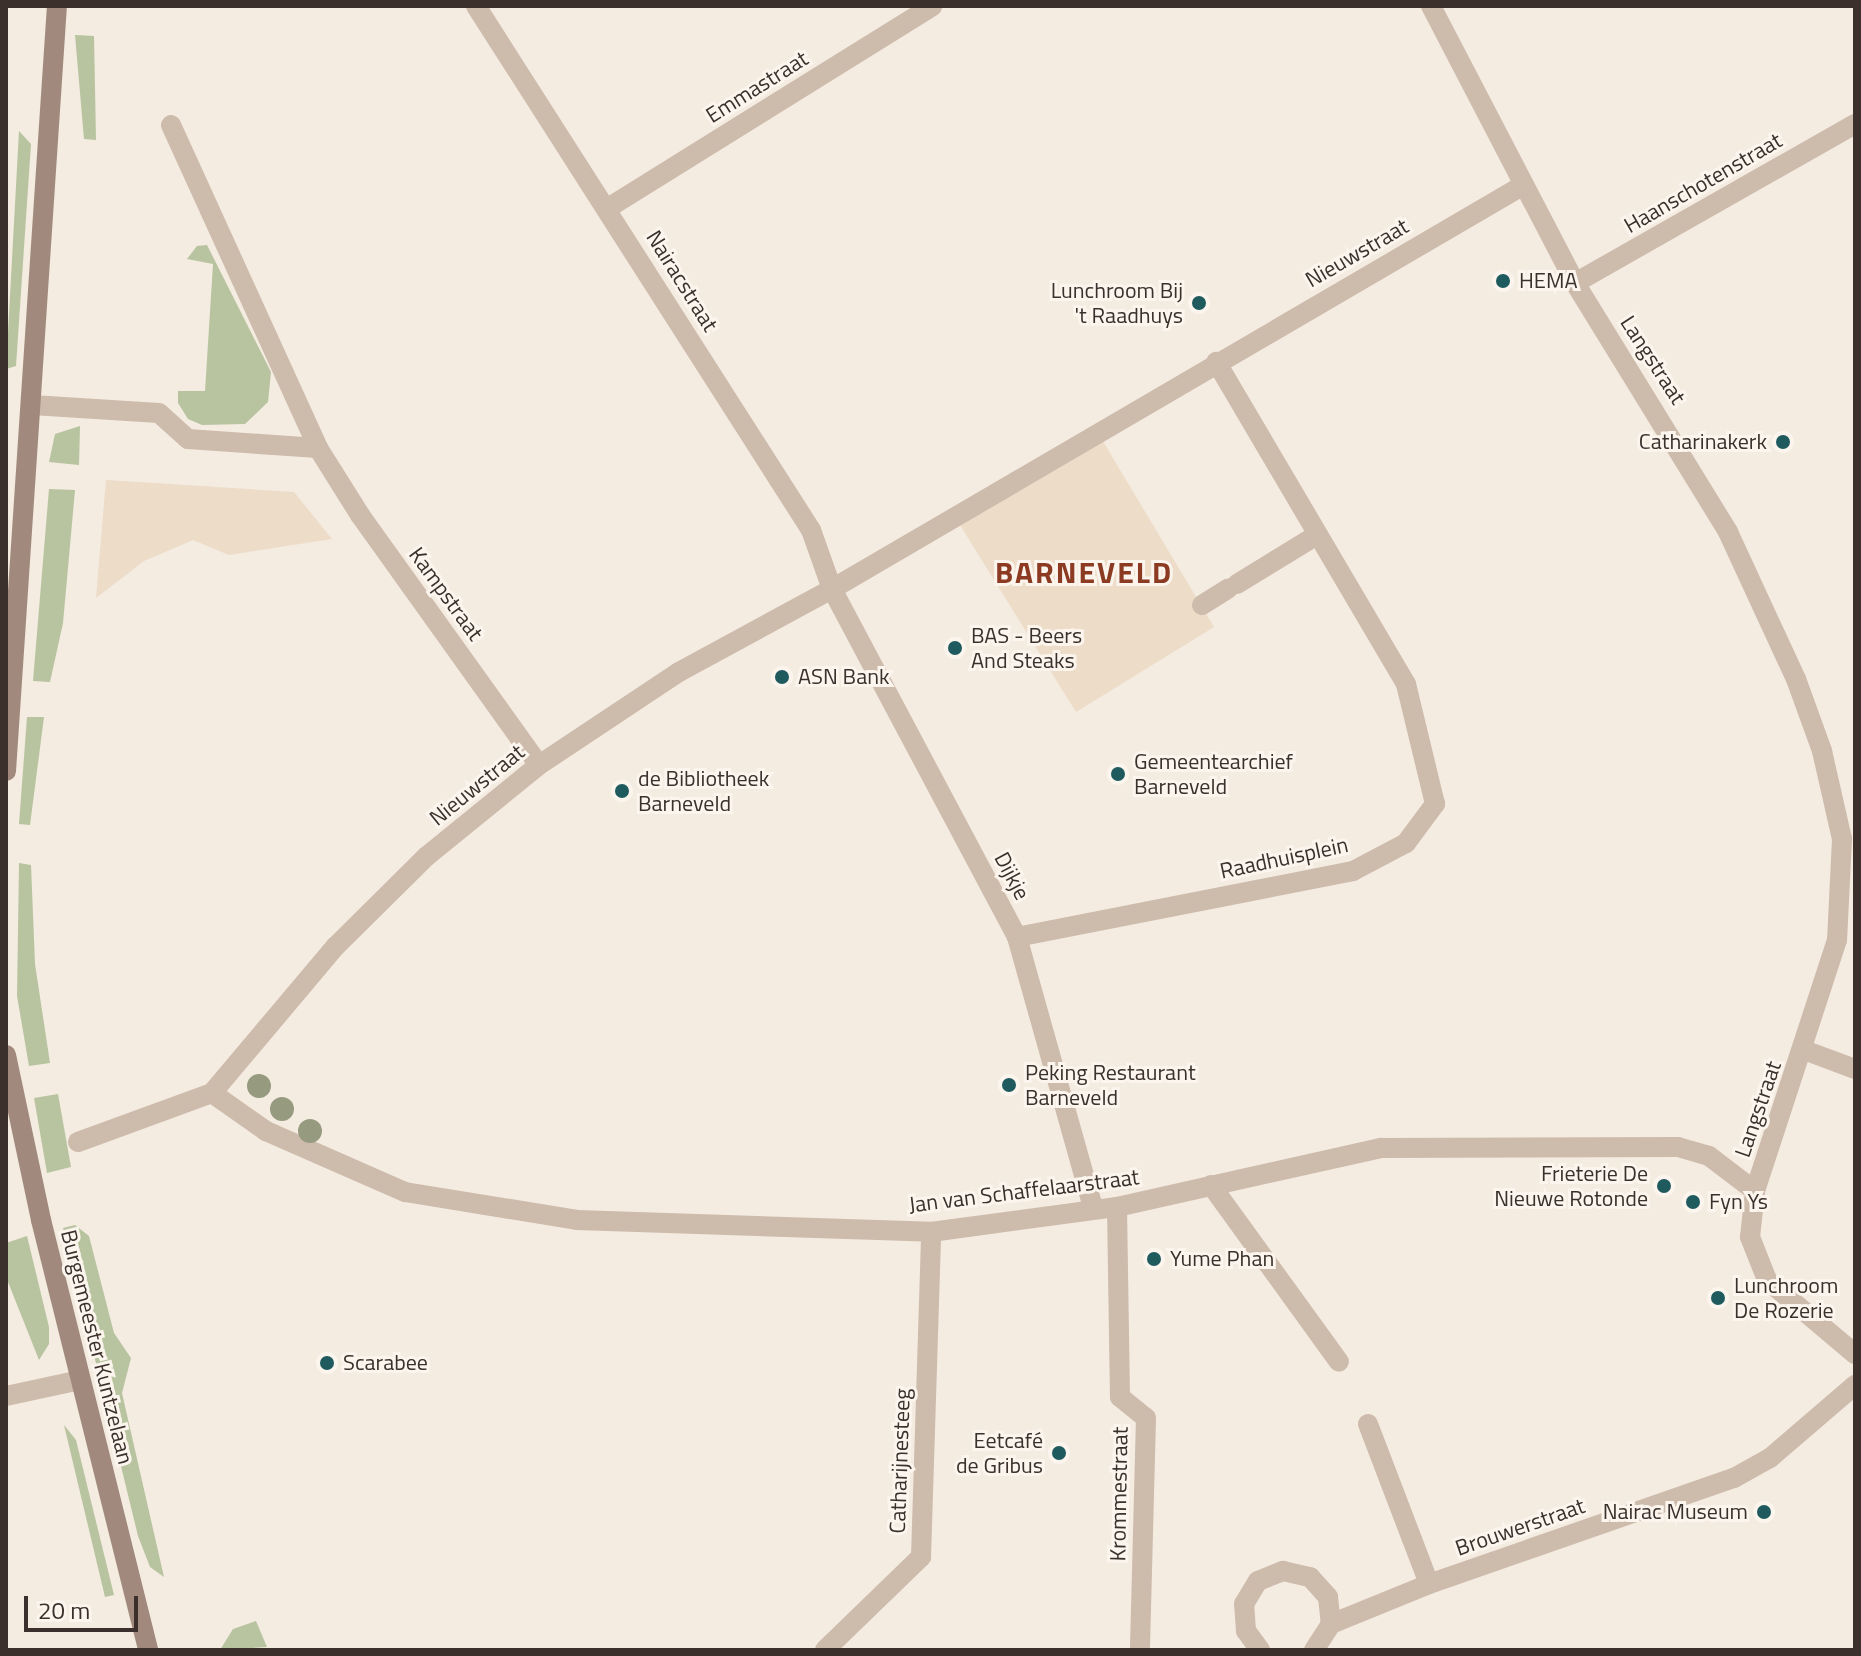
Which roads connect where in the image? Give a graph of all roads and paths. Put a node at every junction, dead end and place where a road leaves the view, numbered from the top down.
1 (57, 6) edge
2 (476, 6) edge
3 (932, 6) edge
4 (1431, 6) edge
5 (1855, 124) edge
6 (171, 125) dead end
7 (1522, 186) junction
8 (608, 208) junction
9 (1575, 283) junction
10 (1216, 362) junction
11 (32, 405) junction
12 (318, 448) junction
13 (1317, 535) junction
14 (832, 589) junction
15 (1202, 605) dead end
16 (539, 765) junction
17 (6, 771) edge
18 (1849, 837) edge
19 (1017, 937) junction
20 (1804, 1050) junction
21 (6, 1055) edge
22 (1855, 1069) edge
23 (212, 1093) junction
24 (78, 1142) dead end
25 (1211, 1185) junction
26 (1755, 1191) junction
27 (1117, 1207) junction
28 (1093, 1208) junction
29 (931, 1232) junction
30 (1855, 1354) edge
31 (1339, 1362) dead end
32 (80, 1380) junction
33 (1855, 1385) edge
34 (6, 1396) edge
35 (1368, 1424) dead end
36 (1429, 1584) junction
37 (1331, 1624) junction
38 (148, 1650) edge
39 (825, 1650) edge
40 (1140, 1650) edge
41 (1260, 1650) edge
42 (1314, 1650) edge

1 - 11 main road
2 - 8 street, Nairacstraat
3 - 8 street, Emmastraat
4 - 7 street, Langstraat
5 - 9 street, Haanschotenstraat
6 - 12 street, Kampstraat
7 - 9 street, Langstraat
7 - 10 street, Nieuwstraat
8 - 14 street, Nairacstraat
9 - 18 street, Langstraat
10 - 13 street, Raadhuisplein
10 - 14 street
11 - 12 street
11 - 17 main road
12 - 16 street, Kampstraat
13 - 15 street
13 - 19 street, Raadhuisplein
14 - 16 street, Nieuwstraat
14 - 19 street, Dijkje
16 - 23 street, Nieuwstraat
18 - 20 street, Langstraat
19 - 28 street, Dijkje
20 - 22 street
20 - 26 street, Langstraat
21 - 32 main road, Burgemeester Kuntzelaan
23 - 24 street
23 - 29 street, Jan van Schaffelaarstraat
25 - 26 street, Jan van Schaffelaarstraat
25 - 27 street, Jan van Schaffelaarstraat
25 - 31 street
26 - 30 street, Langstraat
27 - 28 street, Jan van Schaffelaarstraat
27 - 40 street, Krommestraat
28 - 29 street, Jan van Schaffelaarstraat
29 - 39 street, Catharijnesteeg
32 - 34 street
32 - 38 main road, Burgemeester Kuntzelaan
33 - 36 street, Brouwerstraat
35 - 36 street
36 - 37 street, Brouwerstraat
37 - 41 street
37 - 42 street

